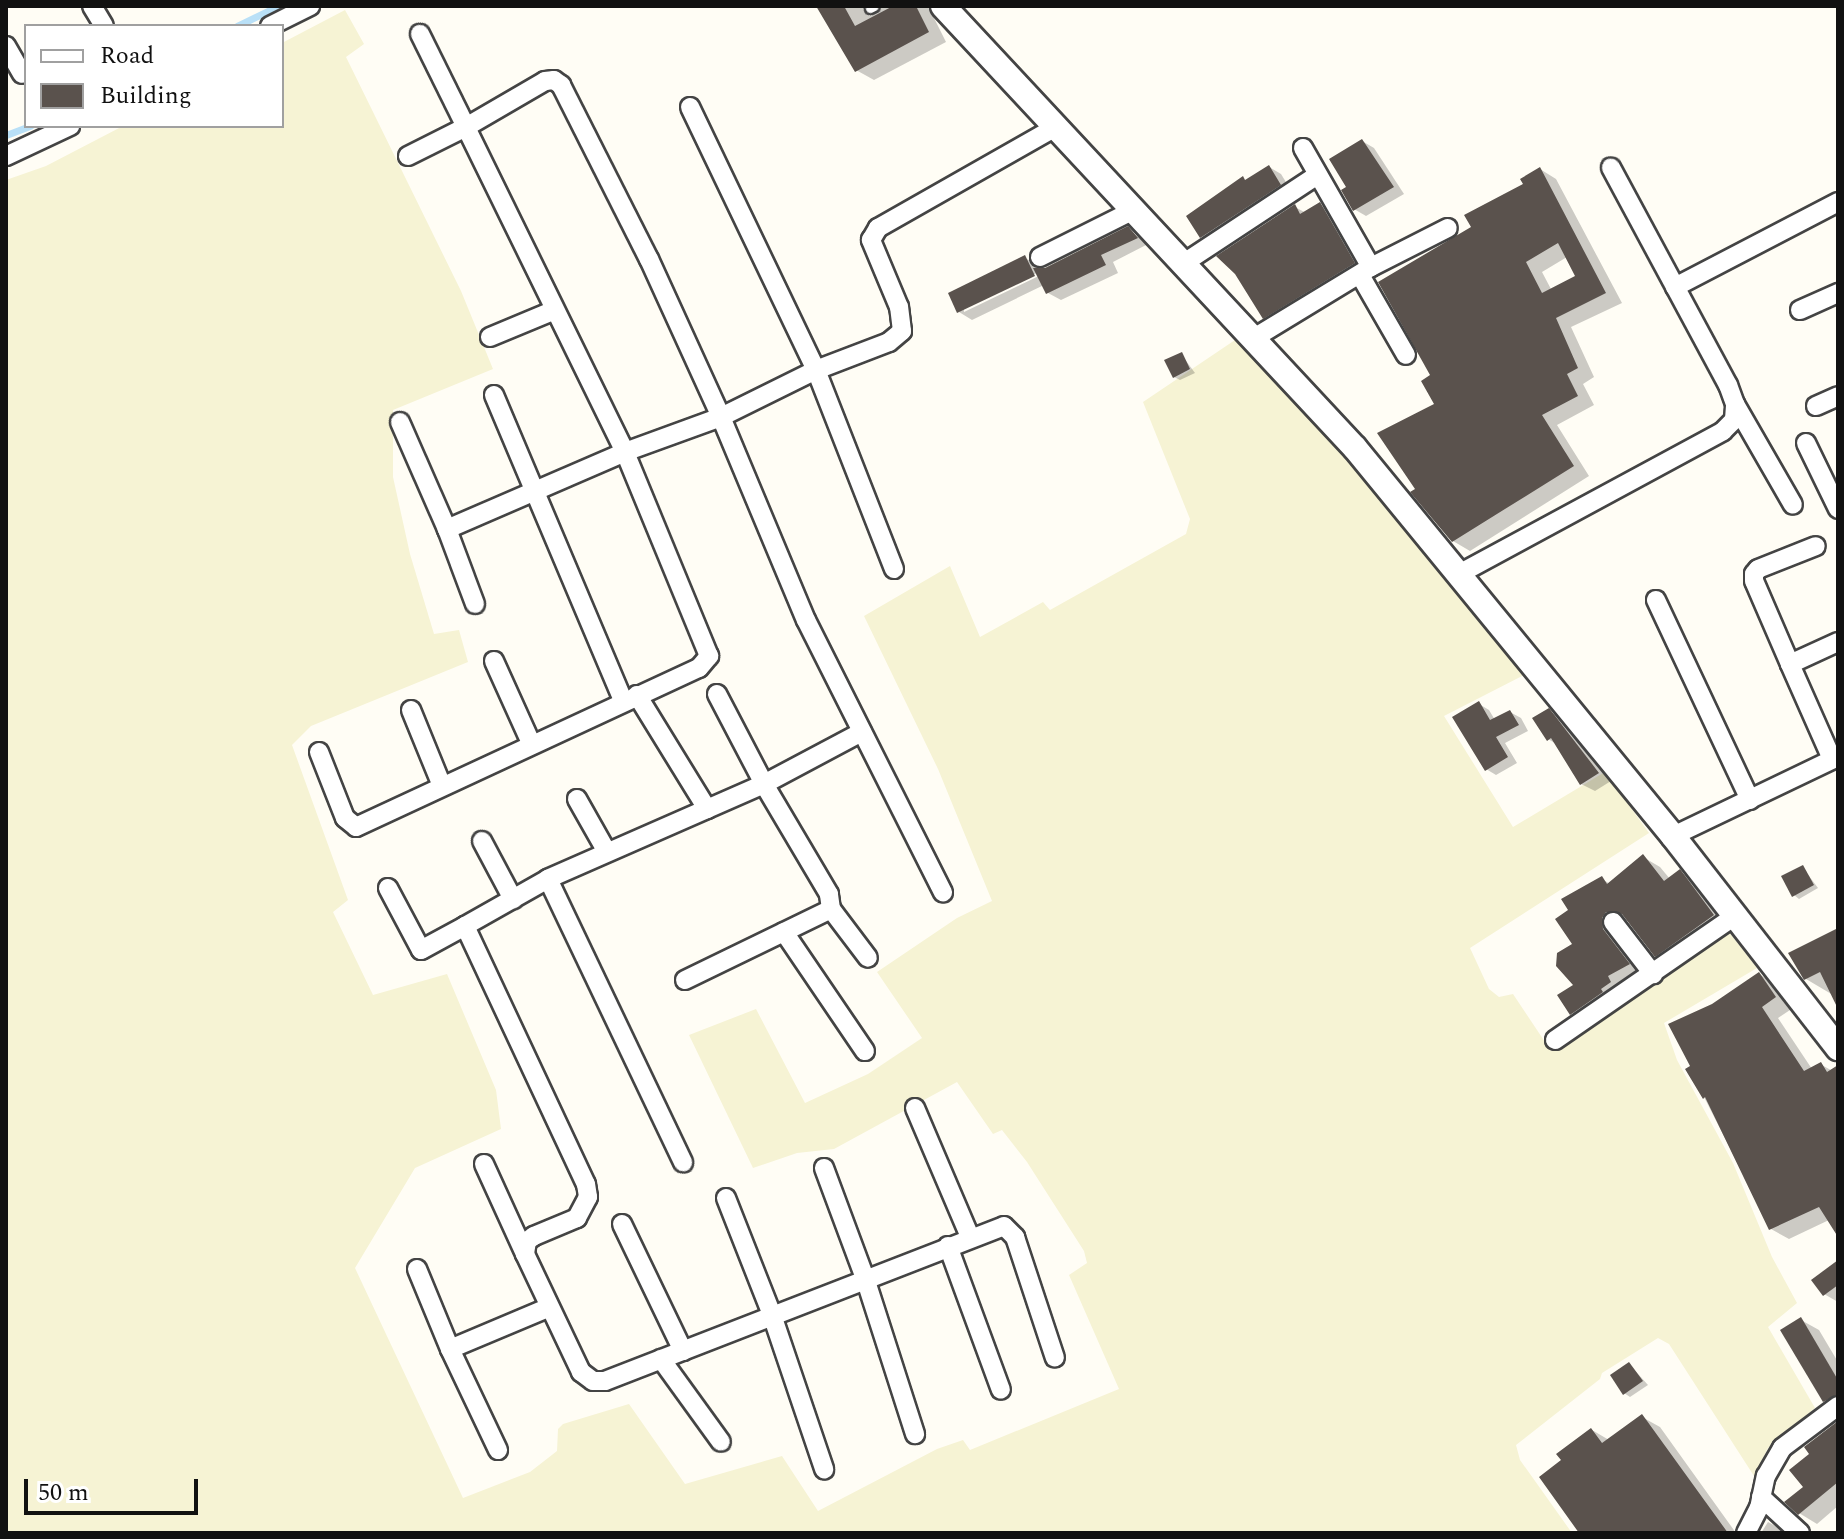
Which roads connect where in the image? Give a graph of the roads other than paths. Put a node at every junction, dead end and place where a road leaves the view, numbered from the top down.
1 (92, 6) edge
2 (310, 6) edge
3 (943, 6) edge
4 (103, 24) edge
5 (274, 24) edge
6 (420, 34) dead end
7 (6, 46) edge
8 (22, 74) dead end
9 (690, 107) dead end
10 (466, 127) junction
11 (1056, 127) junction
12 (66, 128) edge
13 (1303, 148) dead end
14 (6, 156) edge
15 (408, 156) dead end
16 (1611, 168) dead end
17 (1316, 176) junction
18 (1838, 202) edge
19 (1134, 210) junction
20 (1448, 228) dead end
21 (1040, 257) dead end
22 (1184, 263) junction
23 (1365, 271) junction
24 (1675, 287) junction
25 (1838, 293) edge
26 (555, 310) junction
27 (1800, 310) dead end
28 (490, 337) dead end
29 (1254, 338) junction
30 (1406, 355) dead end
31 (816, 370) junction
32 (494, 395) dead end
33 (1838, 396) edge
34 (1735, 404) junction
35 (1816, 406) dead end
36 (721, 417) junction
37 (400, 422) dead end
38 (1806, 443) dead end
39 (625, 452) junction
40 (534, 491) junction
41 (1793, 505) dead end
42 (1838, 509) edge
43 (447, 529) junction
44 (1816, 546) dead end
45 (894, 569) dead end
46 (1459, 574) junction
47 (1656, 600) dead end
48 (475, 604) dead end
49 (1838, 642) edge
50 (494, 661) dead end
51 (1790, 664) junction
52 (717, 694) dead end
53 (630, 698) junction
54 (411, 710) dead end
55 (862, 732) junction
56 (531, 743) junction
57 (319, 752) dead end
58 (1835, 758) edge
59 (764, 784) junction
60 (442, 786) junction
61 (577, 799) dead end
62 (1750, 800) junction
63 (707, 809) junction
64 (1673, 836) junction
65 (482, 841) dead end
66 (607, 852) junction
67 (548, 879) junction
68 (388, 888) dead end
69 (943, 892) dead end
70 (513, 899) junction
71 (831, 909) junction
72 (1733, 917) junction
73 (1613, 922) dead end
74 (465, 926) junction
75 (784, 932) junction
76 (868, 958) dead end
77 (1653, 974) junction
78 (685, 980) dead end
79 (1555, 1040) dead end
80 (1838, 1048) edge
81 (865, 1051) dead end
82 (915, 1108) dead end
83 (683, 1162) dead end
84 (484, 1164) dead end
85 (824, 1168) dead end
86 (726, 1198) dead end
87 (622, 1224) dead end
88 (970, 1237) junction
89 (948, 1246) junction
90 (525, 1254) junction
91 (417, 1269) dead end
92 (865, 1278) junction
93 (550, 1307) junction
94 (772, 1315) junction
95 (450, 1349) junction
96 (683, 1351) junction
97 (1055, 1358) dead end
98 (661, 1359) junction
99 (1001, 1390) dead end
100 (1838, 1406) edge
101 (915, 1434) dead end
102 (721, 1442) dead end
103 (498, 1450) dead end
104 (824, 1469) dead end
105 (1761, 1497) junction
106 (1746, 1533) edge
107 (1800, 1533) edge

1 - 4 street
2 - 5 street
3 - 11 street
6 - 10 street
7 - 8 street
9 - 31 street
10 - 15 street
10 - 26 street
10 - 36 street
11 - 19 street
11 - 31 street
12 - 14 street
13 - 17 street
16 - 24 street
17 - 22 street
17 - 23 street
18 - 24 street
19 - 21 street
19 - 22 street
20 - 23 street
22 - 29 street
23 - 29 street
23 - 30 street
24 - 34 street
25 - 27 street
26 - 28 street
26 - 39 street
29 - 46 street
31 - 36 street
31 - 45 street
32 - 40 street
33 - 35 street
34 - 41 street
34 - 46 street
36 - 39 street
36 - 55 street
37 - 43 street
38 - 42 street
39 - 40 street
39 - 53 street
40 - 43 street
40 - 53 street
43 - 48 street
44 - 51 street
46 - 64 street
47 - 62 street
49 - 51 street
50 - 56 street
51 - 58 street
52 - 59 street
53 - 56 street
53 - 63 street
54 - 60 street
55 - 59 street
55 - 69 street
56 - 60 street
57 - 60 street
58 - 62 street
59 - 63 street
59 - 71 street
61 - 66 street
62 - 64 street
63 - 66 street
64 - 72 street
65 - 70 street
66 - 67 street
67 - 70 street
67 - 83 street
68 - 74 street
70 - 74 street
71 - 75 street
71 - 76 street
72 - 77 street
72 - 80 street
73 - 77 street
74 - 90 street
75 - 78 street
75 - 81 street
77 - 79 street
82 - 88 street
84 - 90 street
85 - 92 street
86 - 94 street
87 - 96 street
88 - 89 street
88 - 97 street
89 - 92 street
89 - 99 street
90 - 93 street
91 - 95 street
92 - 94 street
92 - 101 street
93 - 95 street
93 - 98 street
94 - 96 street
94 - 104 street
95 - 103 street
96 - 98 street
98 - 102 street
100 - 105 street
105 - 106 street
105 - 107 street

